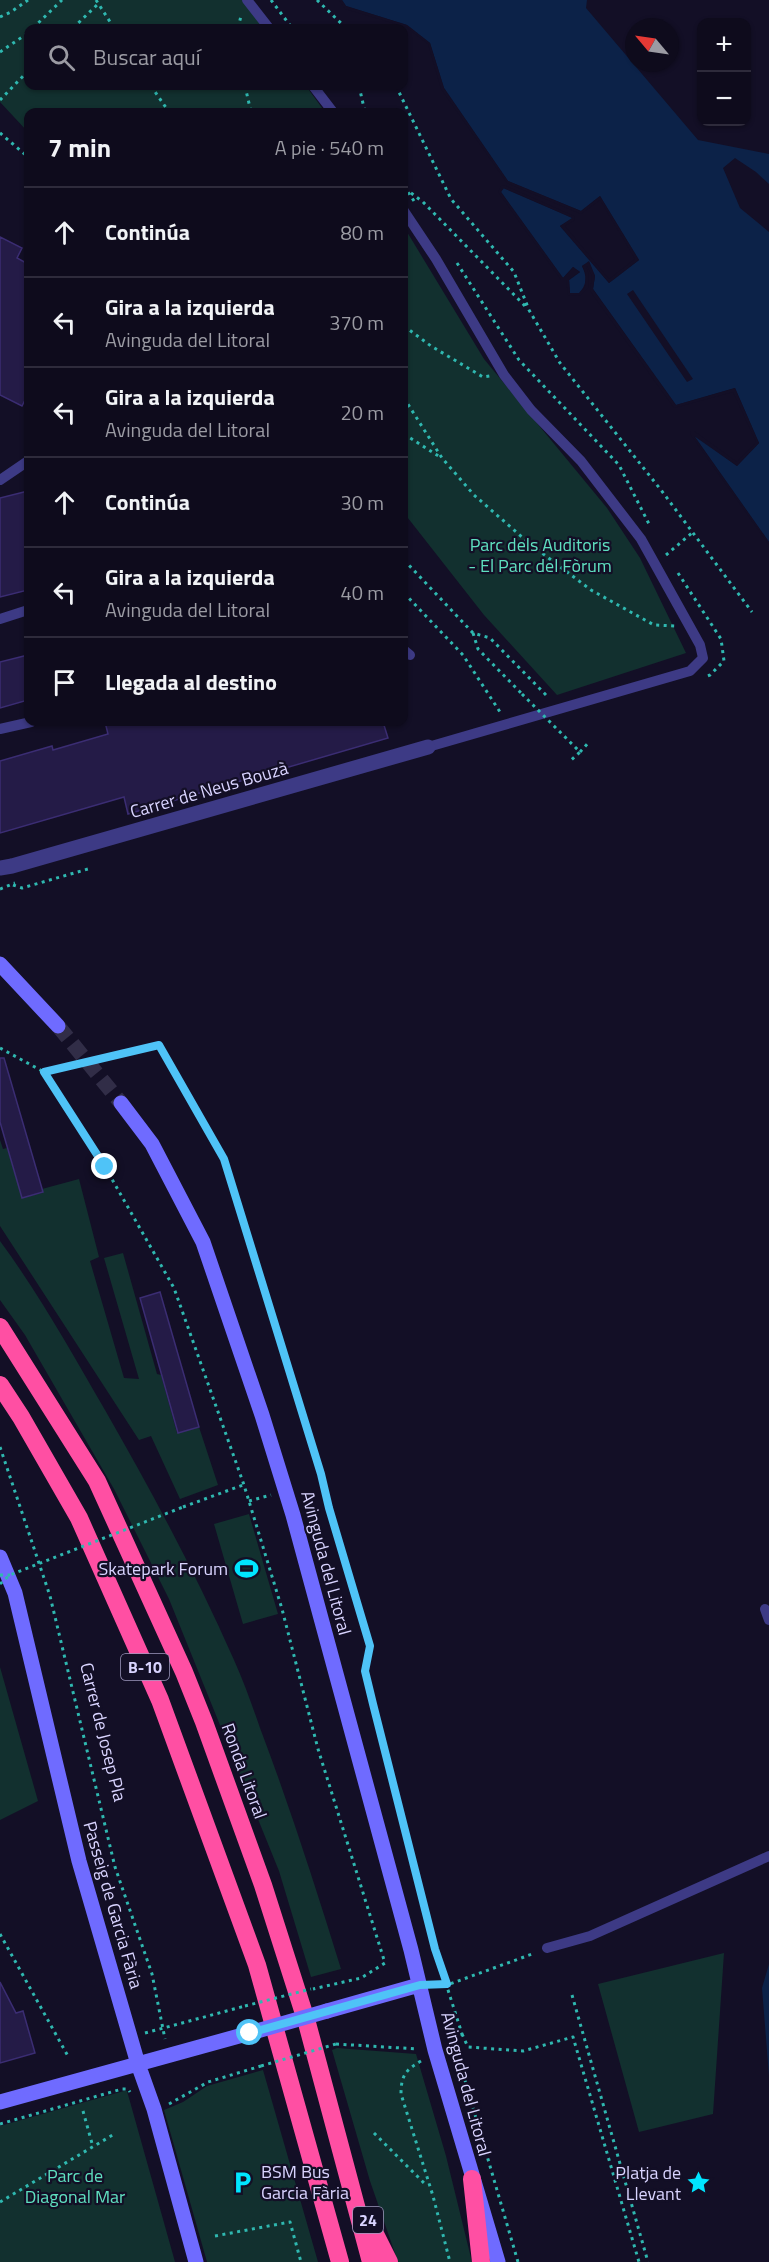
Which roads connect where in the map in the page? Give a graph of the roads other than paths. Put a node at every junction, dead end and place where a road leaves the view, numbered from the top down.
1 (247, 0) edge
2 (266, 24) edge
3 (316, 90) edge
4 (330, 108) edge
5 (408, 217) edge
6 (24, 464) edge
7 (0, 480) edge
8 (24, 611) edge
9 (0, 619) edge
10 (24, 724) edge
11 (0, 729) edge
12 (429, 747) joint
13 (0, 868) edge
14 (0, 964) edge
15 (58, 1026) tunnel mouth
16 (120, 1103) tunnel mouth
17 (0, 1327) edge
18 (0, 1385) edge
19 (0, 1557) edge
20 (765, 1609) dead end
21 (769, 1620) edge
22 (769, 1856) edge
23 (547, 1948) road end
24 (420, 1985) junction
25 (138, 2064) junction
26 (0, 2102) edge
27 (347, 2178) junction
28 (472, 2179) junction
29 (196, 2262) edge
30 (340, 2262) edge
31 (371, 2262) edge
32 (389, 2262) edge
33 (481, 2262) edge
34 (498, 2262) edge

1 - 2 lane
3 - 4 lane
5 - 12 lane
6 - 7 lane
8 - 9 lane
10 - 11 lane
12 - 13 street, Carrer de Neus Bouzà
14 - 15 main road
16 - 24 main road, Avinguda del Litoral
17 - 27 highway, Ronda Litoral / B-10
18 - 30 highway, B-10
19 - 25 main road, Passeig de Garcia Fària
20 - 21 lane
22 - 23 lane
24 - 25 main road, bridge
24 - 28 main road, Avinguda del Litoral
25 - 26 main road
25 - 29 main road, Passeig de Garcia Fària
27 - 31 highway, Ronda Litoral / B-10
27 - 32 highway, 24
28 - 33 highway
28 - 34 main road, Avinguda del Litoral

